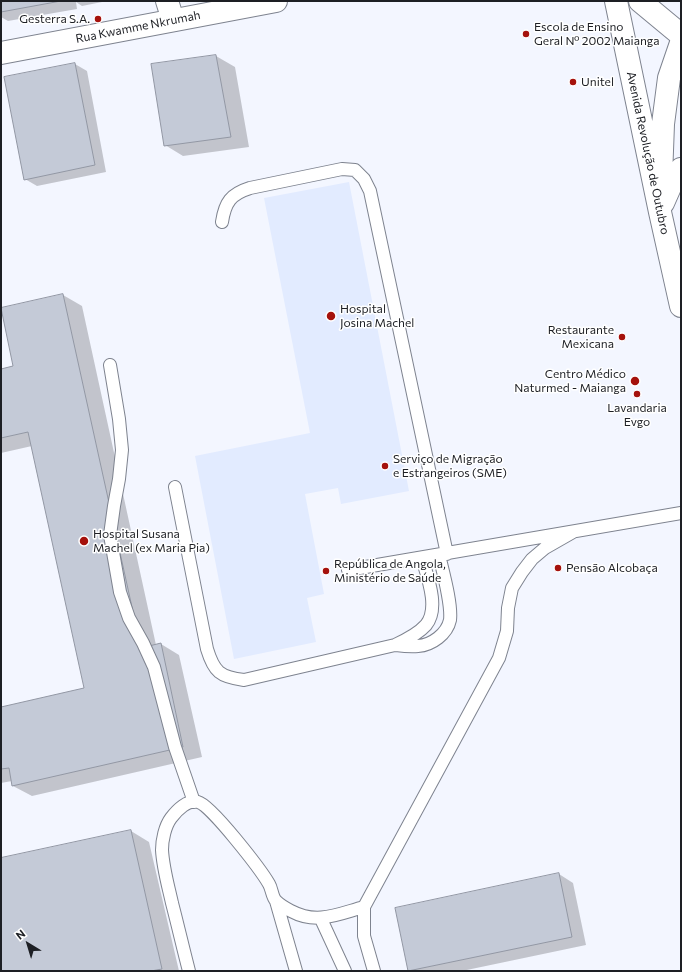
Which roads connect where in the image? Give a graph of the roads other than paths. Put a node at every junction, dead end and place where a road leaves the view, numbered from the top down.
1 (276, 1) edge
2 (616, 1) edge
3 (640, 1) edge
4 (170, 10) edge
5 (681, 35) edge
6 (681, 43) edge
7 (1, 53) edge
8 (681, 169) edge
9 (660, 212) junction
10 (222, 222) dead end
11 (681, 306) edge
12 (110, 365) dead end
13 (175, 487) dead end
14 (681, 513) edge
15 (573, 532) junction
16 (443, 554) junction
17 (422, 558) junction
18 (348, 570) dead end
19 (395, 645) junction
20 (194, 802) junction
21 (276, 901) junction
22 (364, 907) junction
23 (322, 919) junction
24 (189, 971) edge
25 (296, 971) edge
26 (345, 971) edge
27 (374, 971) edge

1 - 4 main road, Rua Kwamme Nkrumah
2 - 9 main road, Avenida Revolução de Outubro
3 - 5 main road
4 - 7 main road, Rua Kwamme Nkrumah
6 - 9 main road
8 - 9 main road
9 - 11 main road, Avenida Revolução de Outubro
10 - 16 lane
12 - 20 lane
13 - 19 lane
14 - 15 lane
15 - 16 lane
15 - 22 lane
16 - 17 lane
16 - 19 lane
17 - 18 lane
17 - 19 lane
20 - 21 lane
20 - 24 lane
21 - 23 lane
21 - 25 lane
22 - 23 lane
22 - 27 lane
23 - 26 lane

